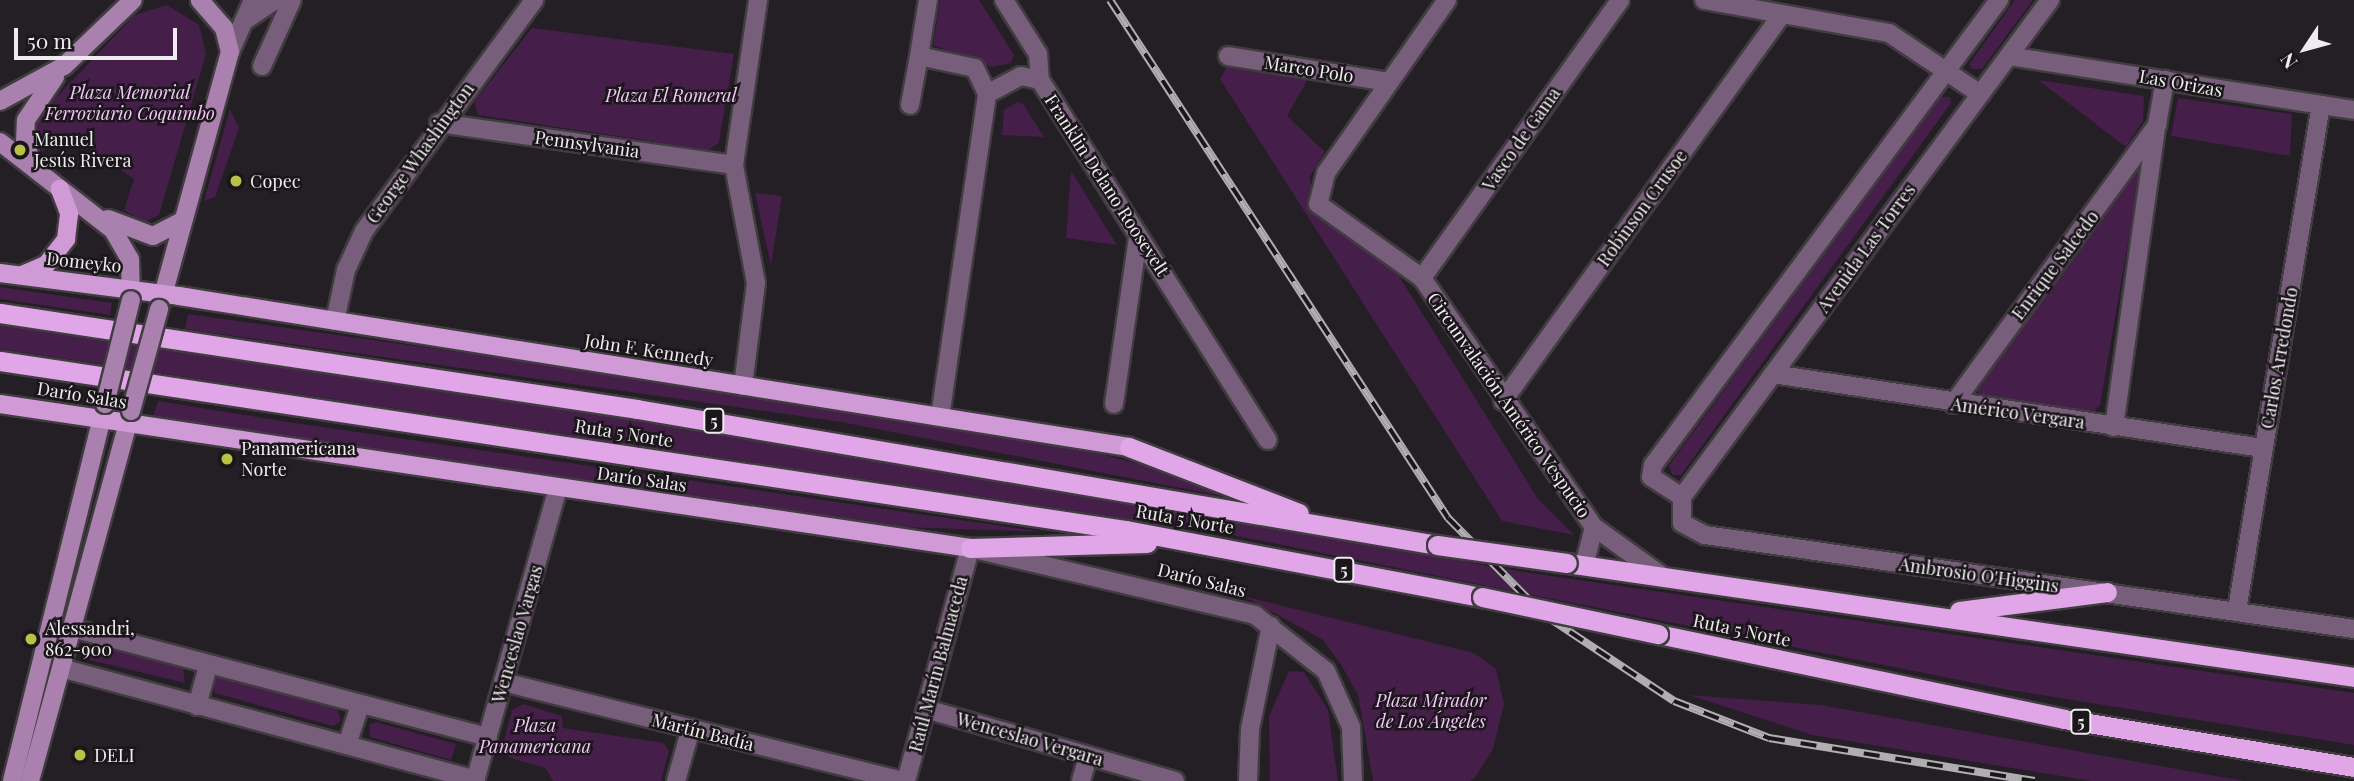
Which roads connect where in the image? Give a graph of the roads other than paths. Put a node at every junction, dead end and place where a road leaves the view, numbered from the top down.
1 (132, 0) edge
2 (200, 0) edge
3 (253, 0) edge
4 (275, 0) edge
5 (292, 0) edge
6 (534, 0) edge
7 (758, 0) edge
8 (928, 0) edge
9 (1004, 0) edge
10 (1447, 0) edge
11 (1620, 0) edge
12 (1704, 0) edge
13 (1999, 0) edge
14 (2050, 0) edge
15 (1781, 15) junction
16 (244, 21) junction
17 (230, 52) junction
18 (919, 56) junction
19 (1228, 56) dead end
20 (2009, 56) junction
21 (64, 66) junction
22 (262, 66) dead end
23 (1946, 70) junction
24 (1040, 80) junction
25 (2165, 80) junction
26 (1390, 82) junction
27 (987, 94) junction
28 (1980, 94) junction
29 (0, 101) edge
30 (909, 105) dead end
31 (2321, 105) junction
32 (2354, 110) edge
33 (439, 122) junction
34 (2157, 125) junction
35 (0, 142) edge
36 (734, 165) junction
37 (37, 170) junction
38 (60, 189) junction
39 (86, 209) junction
40 (183, 221) junction
41 (1138, 238) junction
42 (0, 273) edge
43 (18, 276) junction
44 (1422, 278) junction
45 (132, 294) junction
46 (161, 301) junction
47 (0, 313) edge
48 (335, 321) junction
49 (0, 361) edge
50 (1773, 374) junction
51 (743, 386) junction
52 (1503, 401) junction
53 (0, 404) edge
54 (1114, 404) dead end
55 (1952, 404) junction
56 (103, 412) junction
57 (130, 417) junction
58 (940, 417) junction
59 (2114, 427) junction
60 (1268, 440) dead end
61 (1129, 447) joint
62 (2263, 447) junction
63 (558, 488) junction
64 (1682, 498) junction
65 (1594, 527) junction
66 (1350, 530) junction
67 (1205, 543) junction
68 (970, 548) junction
69 (1575, 565) junction
70 (1667, 579) junction
71 (2107, 592) junction
72 (2237, 610) junction
73 (1935, 614) junction
74 (1270, 626) junction
75 (72, 628) junction
76 (2354, 629) edge
77 (208, 666) junction
78 (61, 668) junction
79 (2354, 677) edge
80 (503, 682) junction
81 (197, 706) junction
82 (359, 707) junction
83 (926, 709) junction
84 (691, 728) junction
85 (488, 737) junction
86 (347, 745) junction
87 (1088, 756) junction
88 (2354, 767) edge
89 (475, 780) edge
90 (12, 781) edge
91 (30, 781) edge
92 (676, 781) edge
93 (905, 781) edge
94 (1080, 781) edge
95 (1175, 781) edge
96 (1248, 781) edge
97 (1353, 781) edge

1 - 21 main road
2 - 17 main road
3 - 16 street
4 - 16 street
5 - 22 street
6 - 33 street, George Whashington
7 - 36 street
8 - 18 street
9 - 24 street
10 - 26 street, Circunvalación Américo Vespucio
11 - 44 street, Vasco de Gama
12 - 15 street
13 - 23 street
14 - 20 street, Avenida Las Torres
15 - 23 street
15 - 52 street, Robinson Crusoe
16 - 17 street
17 - 40 main road
18 - 27 street
18 - 30 street
19 - 26 street, Marco Polo
20 - 25 street, Las Orizas
20 - 28 street, Avenida Las Torres
21 - 29 main road
21 - 37 main road
23 - 28 street
23 - 64 street
24 - 27 street, Franklin Delano Roosevelt
24 - 41 street, Franklin Delano Roosevelt
25 - 31 street, Las Orizas
25 - 34 street, Enrique Salcedo
26 - 44 street, Circunvalación Américo Vespucio
27 - 58 street
28 - 50 street, Avenida Las Torres
31 - 32 street, Las Orizas
31 - 62 street, Carlos Arredondo
33 - 36 street, Pennsylvania
33 - 48 street, George Whashington
34 - 55 street, Enrique Salcedo
34 - 59 street, Enrique Salcedo
35 - 37 main road
36 - 51 street
37 - 38 main road
38 - 39 main road
38 - 43 main road
39 - 40 main road
39 - 45 main road
40 - 46 main road
41 - 54 street
41 - 60 street, Franklin Delano Roosevelt
42 - 43 main road, Domeyko
43 - 45 main road, Domeyko
44 - 52 street, Circunvalación Américo Vespucio
45 - 46 main road, Domeyko
45 - 56 main road, bridge
46 - 48 main road, John F. Kennedy
46 - 57 main road, bridge
47 - 66 highway, Ruta 5 Norte / 5
48 - 51 main road, John F. Kennedy
49 - 67 highway, Ruta 5 Norte / 5
50 - 55 street, Américo Vergara
50 - 64 street, Avenida Las Torres
51 - 58 main road, John F. Kennedy
52 - 65 street, Circunvalación Américo Vespucio
53 - 56 main road, Darío Salas
55 - 59 street, Américo Vergara
56 - 57 main road, Darío Salas
56 - 90 main road
57 - 63 main road, Darío Salas
57 - 75 main road
58 - 61 main road, John F. Kennedy
59 - 62 street, Américo Vergara
61 - 66 highway
62 - 72 street, Carlos Arredondo
63 - 68 main road, Darío Salas
63 - 80 street, Wenceslao Vargas
64 - 71 street, Ambrosio O'Higgins
65 - 69 street, Circunvalación Américo Vespucio
65 - 70 street, Circunvalación Américo Vespucio
66 - 69 highway, Ruta 5 Norte / 5, bridge
67 - 68 highway
67 - 88 highway, Ruta 5 Norte / 5, bridge
68 - 74 street, Darío Salas
68 - 83 street, Raúl Marín Balmaceda
69 - 70 highway, Ruta 5 Norte / 5
70 - 73 highway, Ruta 5 Norte / 5
71 - 72 street, Ambrosio O'Higgins
71 - 73 highway
72 - 76 street, Ambrosio O'Higgins
73 - 79 highway, Ruta 5 Norte / 5
74 - 96 street
74 - 97 street, Darío Salas
75 - 77 street
75 - 78 main road
77 - 81 street
77 - 82 street
78 - 81 street
78 - 91 main road
80 - 84 street, Martín Badía
80 - 85 street, Wenceslao Vargas
81 - 86 street
82 - 85 street
82 - 86 street
83 - 87 street, Wenceslao Vergara
83 - 93 street, Raúl Marín Balmaceda
84 - 92 street
84 - 93 street, Martín Badía
85 - 89 street, Wenceslao Vargas
86 - 89 street
87 - 94 street
87 - 95 street, Wenceslao Vergara

